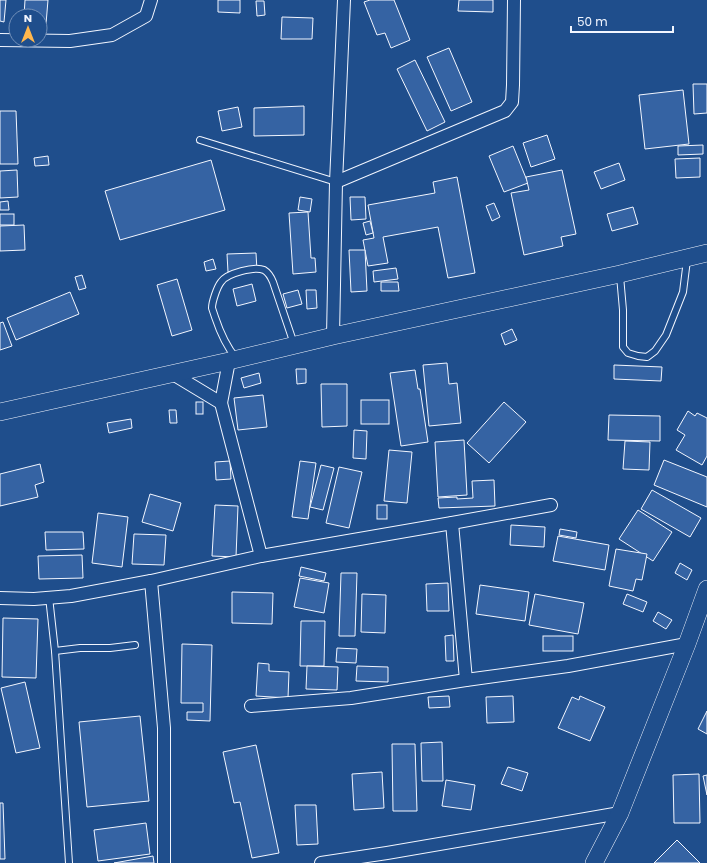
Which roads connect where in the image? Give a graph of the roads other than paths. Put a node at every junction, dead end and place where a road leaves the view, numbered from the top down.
1 (152, 0) edge
2 (344, 0) edge
3 (514, 0) edge
4 (0, 40) edge
5 (200, 140) dead end
6 (336, 182) junction
7 (707, 252) edge
8 (687, 257) junction
9 (620, 274) junction
10 (333, 336) junction
11 (295, 345) junction
12 (233, 360) junction
13 (173, 374) junction
14 (221, 403) junction
15 (0, 412) edge
16 (550, 505) dead end
17 (452, 523) junction
18 (261, 556) junction
19 (151, 581) junction
20 (707, 589) edge
21 (49, 597) junction
22 (0, 598) edge
23 (687, 644) junction
24 (135, 645) dead end
25 (55, 651) junction
26 (466, 680) junction
27 (251, 706) dead end
28 (620, 813) junction
29 (387, 853) junction
30 (69, 863) edge
31 (164, 863) edge
32 (321, 863) edge
33 (379, 863) edge
34 (594, 863) edge

1 - 4 street
2 - 6 street
3 - 6 street
5 - 6 lane
6 - 10 street
7 - 8 main road
8 - 9 main road
8 - 9 lane
9 - 10 main road
10 - 11 main road
11 - 12 main road
11 - 12 lane
12 - 13 main road
12 - 14 street
13 - 14 street
13 - 15 main road
14 - 18 street
16 - 17 street
17 - 18 street
17 - 26 street
18 - 19 street
19 - 21 street
19 - 31 street
20 - 23 main road
21 - 22 street
21 - 25 lane
23 - 26 street
23 - 28 main road
24 - 25 lane
25 - 30 lane
26 - 27 street
28 - 29 street
28 - 34 main road
29 - 32 street
29 - 33 street

